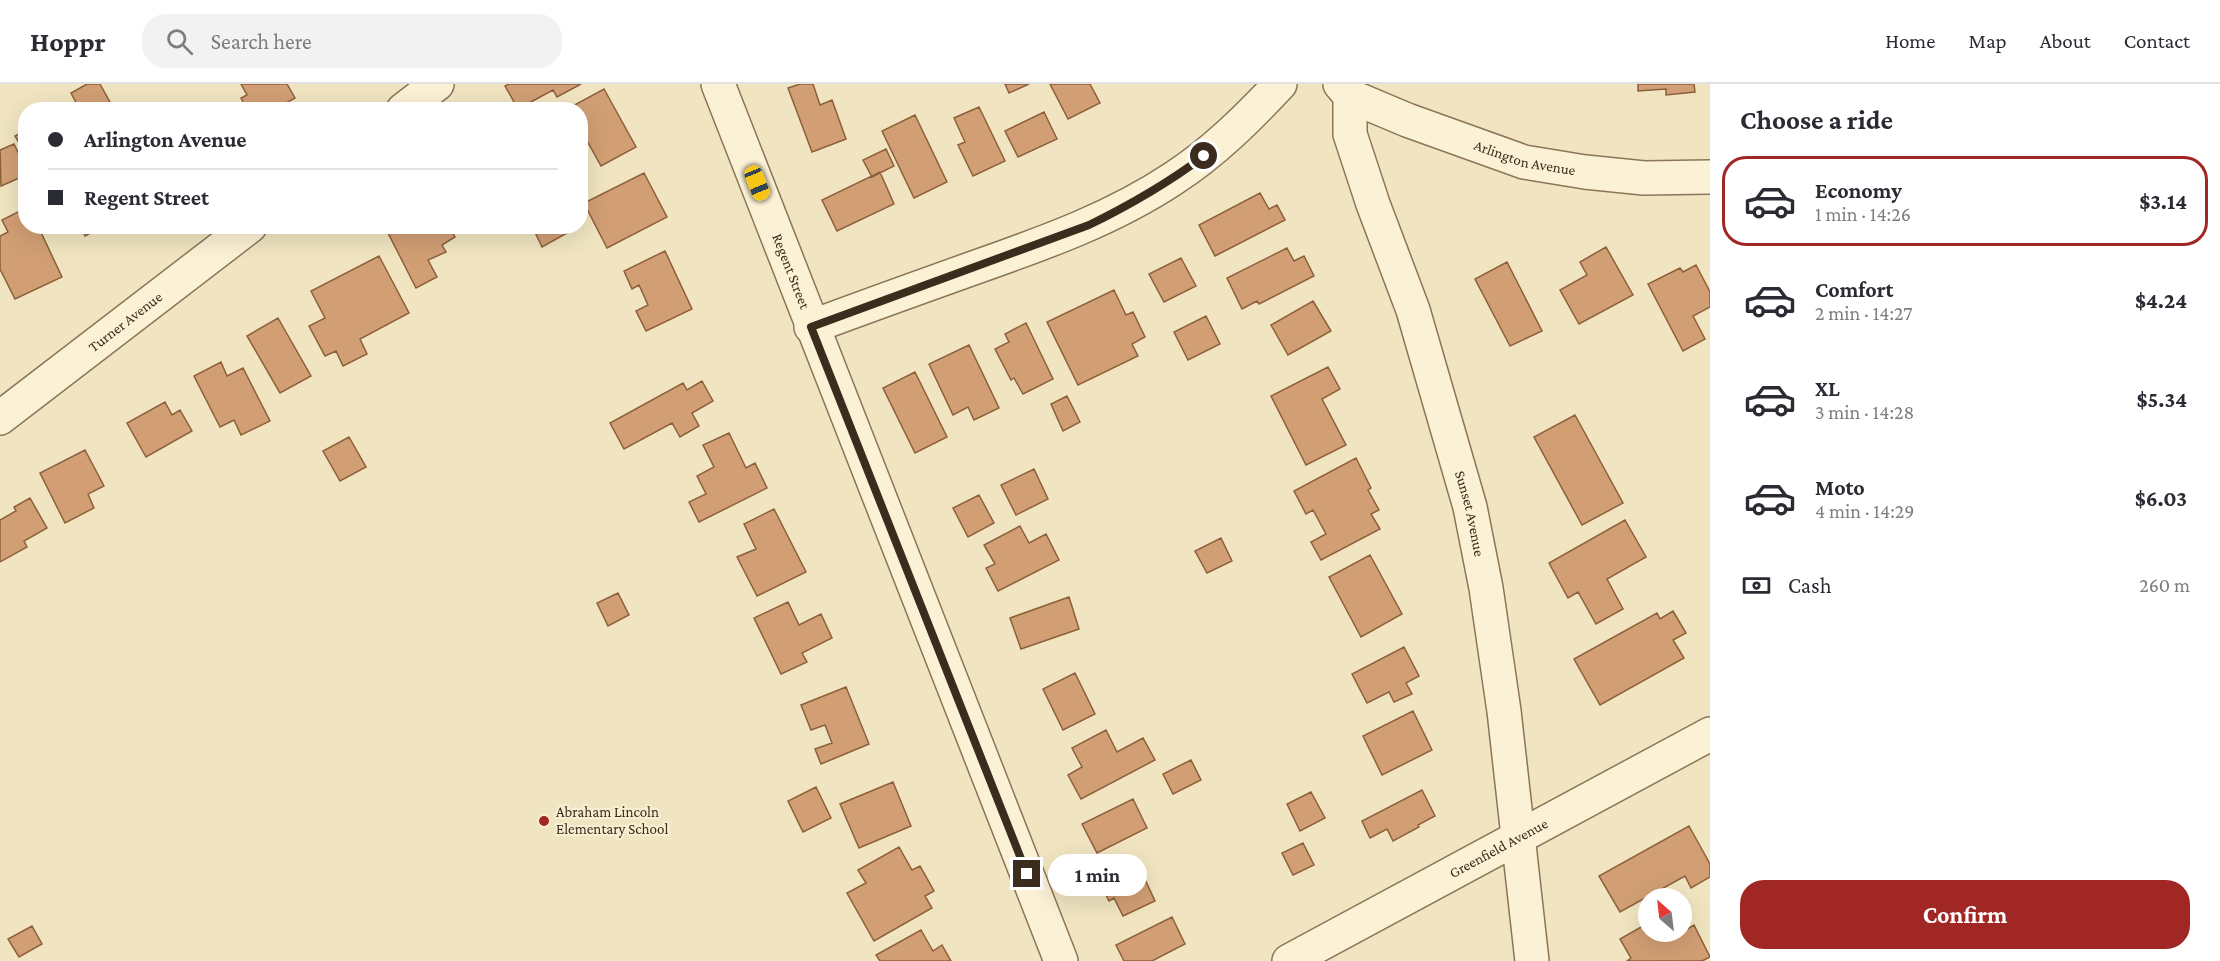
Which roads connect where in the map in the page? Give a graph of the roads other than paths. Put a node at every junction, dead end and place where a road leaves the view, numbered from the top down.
1 (436, 84) edge
2 (718, 84) edge
3 (1280, 84) edge
4 (1345, 90) edge
5 (413, 102) edge
6 (1710, 177) edge
7 (240, 234) edge
8 (811, 327) junction
9 (0, 418) edge
10 (1710, 734) edge
11 (1519, 837) junction
12 (1061, 961) edge
13 (1289, 961) edge
14 (1532, 961) edge

1 - 5 street
2 - 8 street, Regent Street
3 - 8 street
4 - 6 street, Arlington Avenue
4 - 11 street, Sunset Avenue
7 - 9 street, Turner Avenue
8 - 12 street, Regent Street
10 - 11 street, Greenfield Avenue
11 - 13 street, Greenfield Avenue
11 - 14 street, Sunset Avenue

